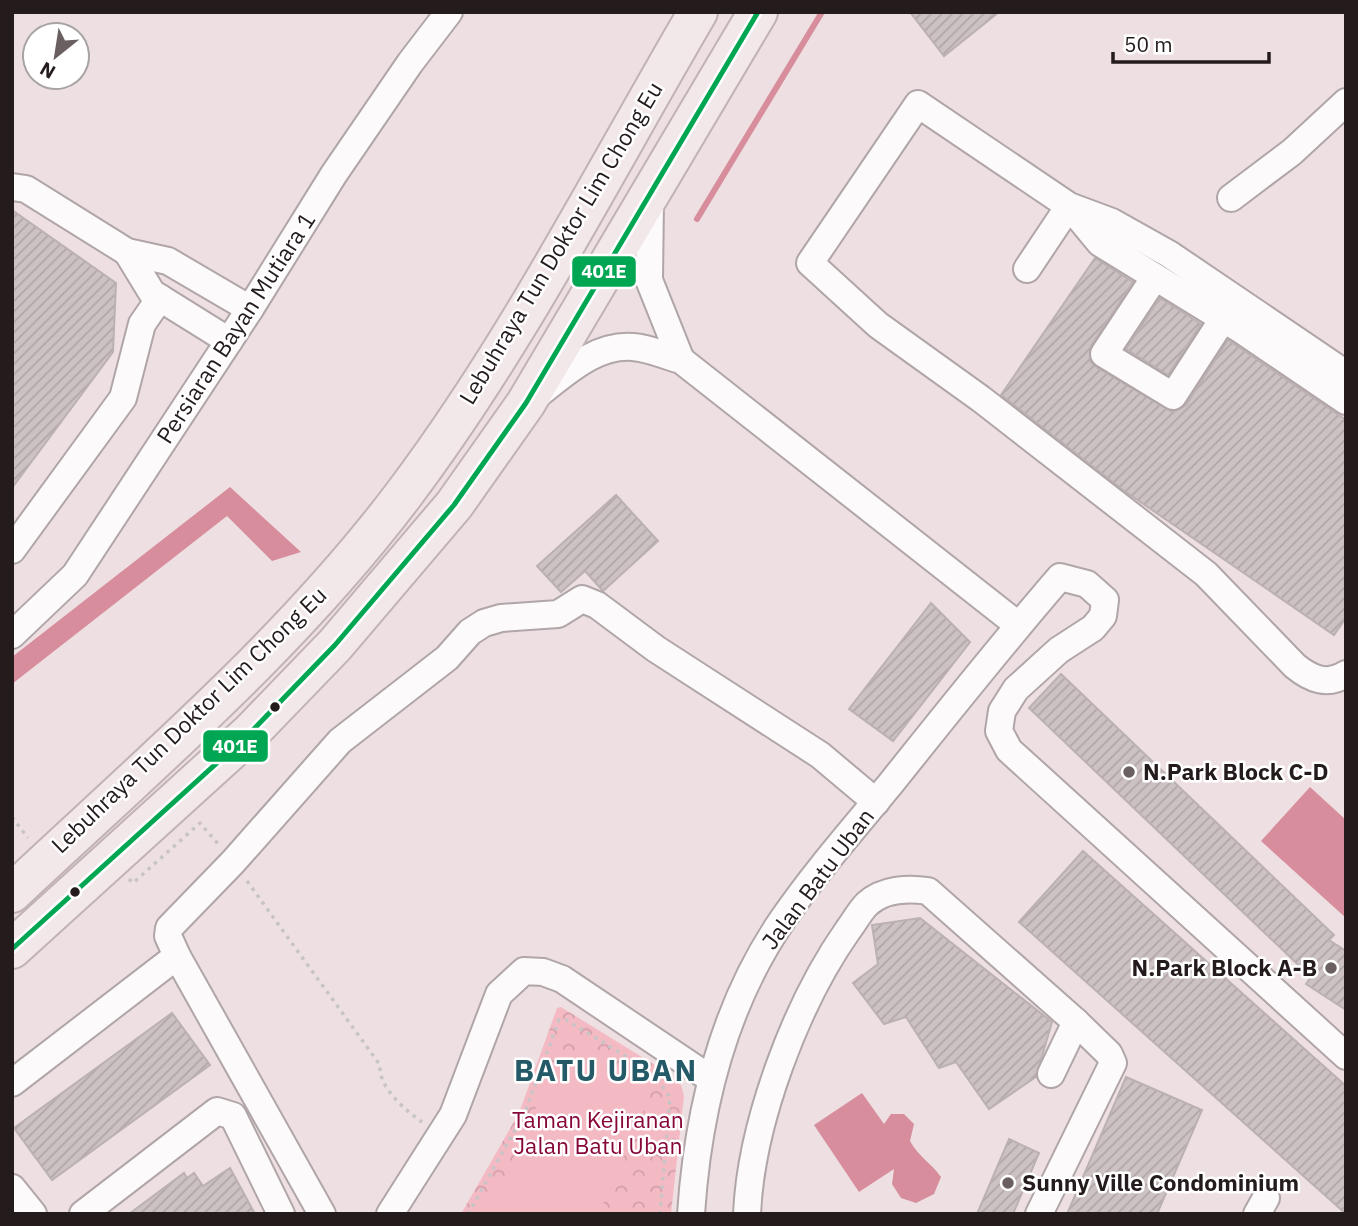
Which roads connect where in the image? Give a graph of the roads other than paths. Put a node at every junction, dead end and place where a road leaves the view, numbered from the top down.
1 (449, 12) edge
2 (698, 12) edge
3 (758, 12) edge
4 (1346, 102) edge
5 (12, 187) edge
6 (650, 197) junction
7 (1231, 198) dead end
8 (1069, 206) junction
9 (127, 252) junction
10 (1027, 269) dead end
11 (1155, 277) junction
12 (160, 298) junction
13 (250, 309) junction
14 (1223, 319) junction
15 (229, 341) junction
16 (681, 360) junction
17 (1346, 374) edge
18 (1346, 401) edge
19 (526, 403) junction
20 (12, 550) edge
21 (1018, 625) junction
22 (12, 635) edge
23 (1346, 674) edge
24 (876, 802) junction
25 (12, 893) edge
26 (12, 949) edge
27 (177, 956) junction
28 (1076, 1022) junction
29 (1346, 1056) edge
30 (1051, 1074) dead end
31 (711, 1079) junction
32 (12, 1083) edge
33 (12, 1188) edge
34 (33, 1214) edge
35 (83, 1214) edge
36 (281, 1214) edge
37 (322, 1214) edge
38 (390, 1214) edge
39 (691, 1214) edge
40 (747, 1214) edge
41 (1040, 1214) edge

1 - 13 street, Persiaran Bayan Mutiara 1
2 - 25 highway, Lebuhraya Tun Doktor Lim Chong Eu
3 - 6 highway, Lebuhraya Tun Doktor Lim Chong Eu
4 - 7 street
5 - 9 street
6 - 16 street
6 - 19 highway, Lebuhraya Tun Doktor Lim Chong Eu
8 - 10 street
8 - 11 street
8 - 17 street
8 - 23 street
9 - 12 street
9 - 13 street
11 - 14 street
11 - 14 street
12 - 15 street
12 - 20 street
13 - 15 street, Persiaran Bayan Mutiara 1
14 - 18 street
15 - 22 street, Persiaran Bayan Mutiara 1
16 - 19 street
16 - 21 street
19 - 26 highway, Lebuhraya Tun Doktor Lim Chong Eu
21 - 24 street, Jalan Batu Uban
21 - 29 street, Jalan Batu Uban
24 - 27 street
24 - 31 street, Jalan Batu Uban
27 - 32 street
27 - 37 street
28 - 30 street
28 - 40 street
28 - 41 street
31 - 38 street
31 - 39 street, Jalan Batu Uban
33 - 34 street
35 - 36 street

